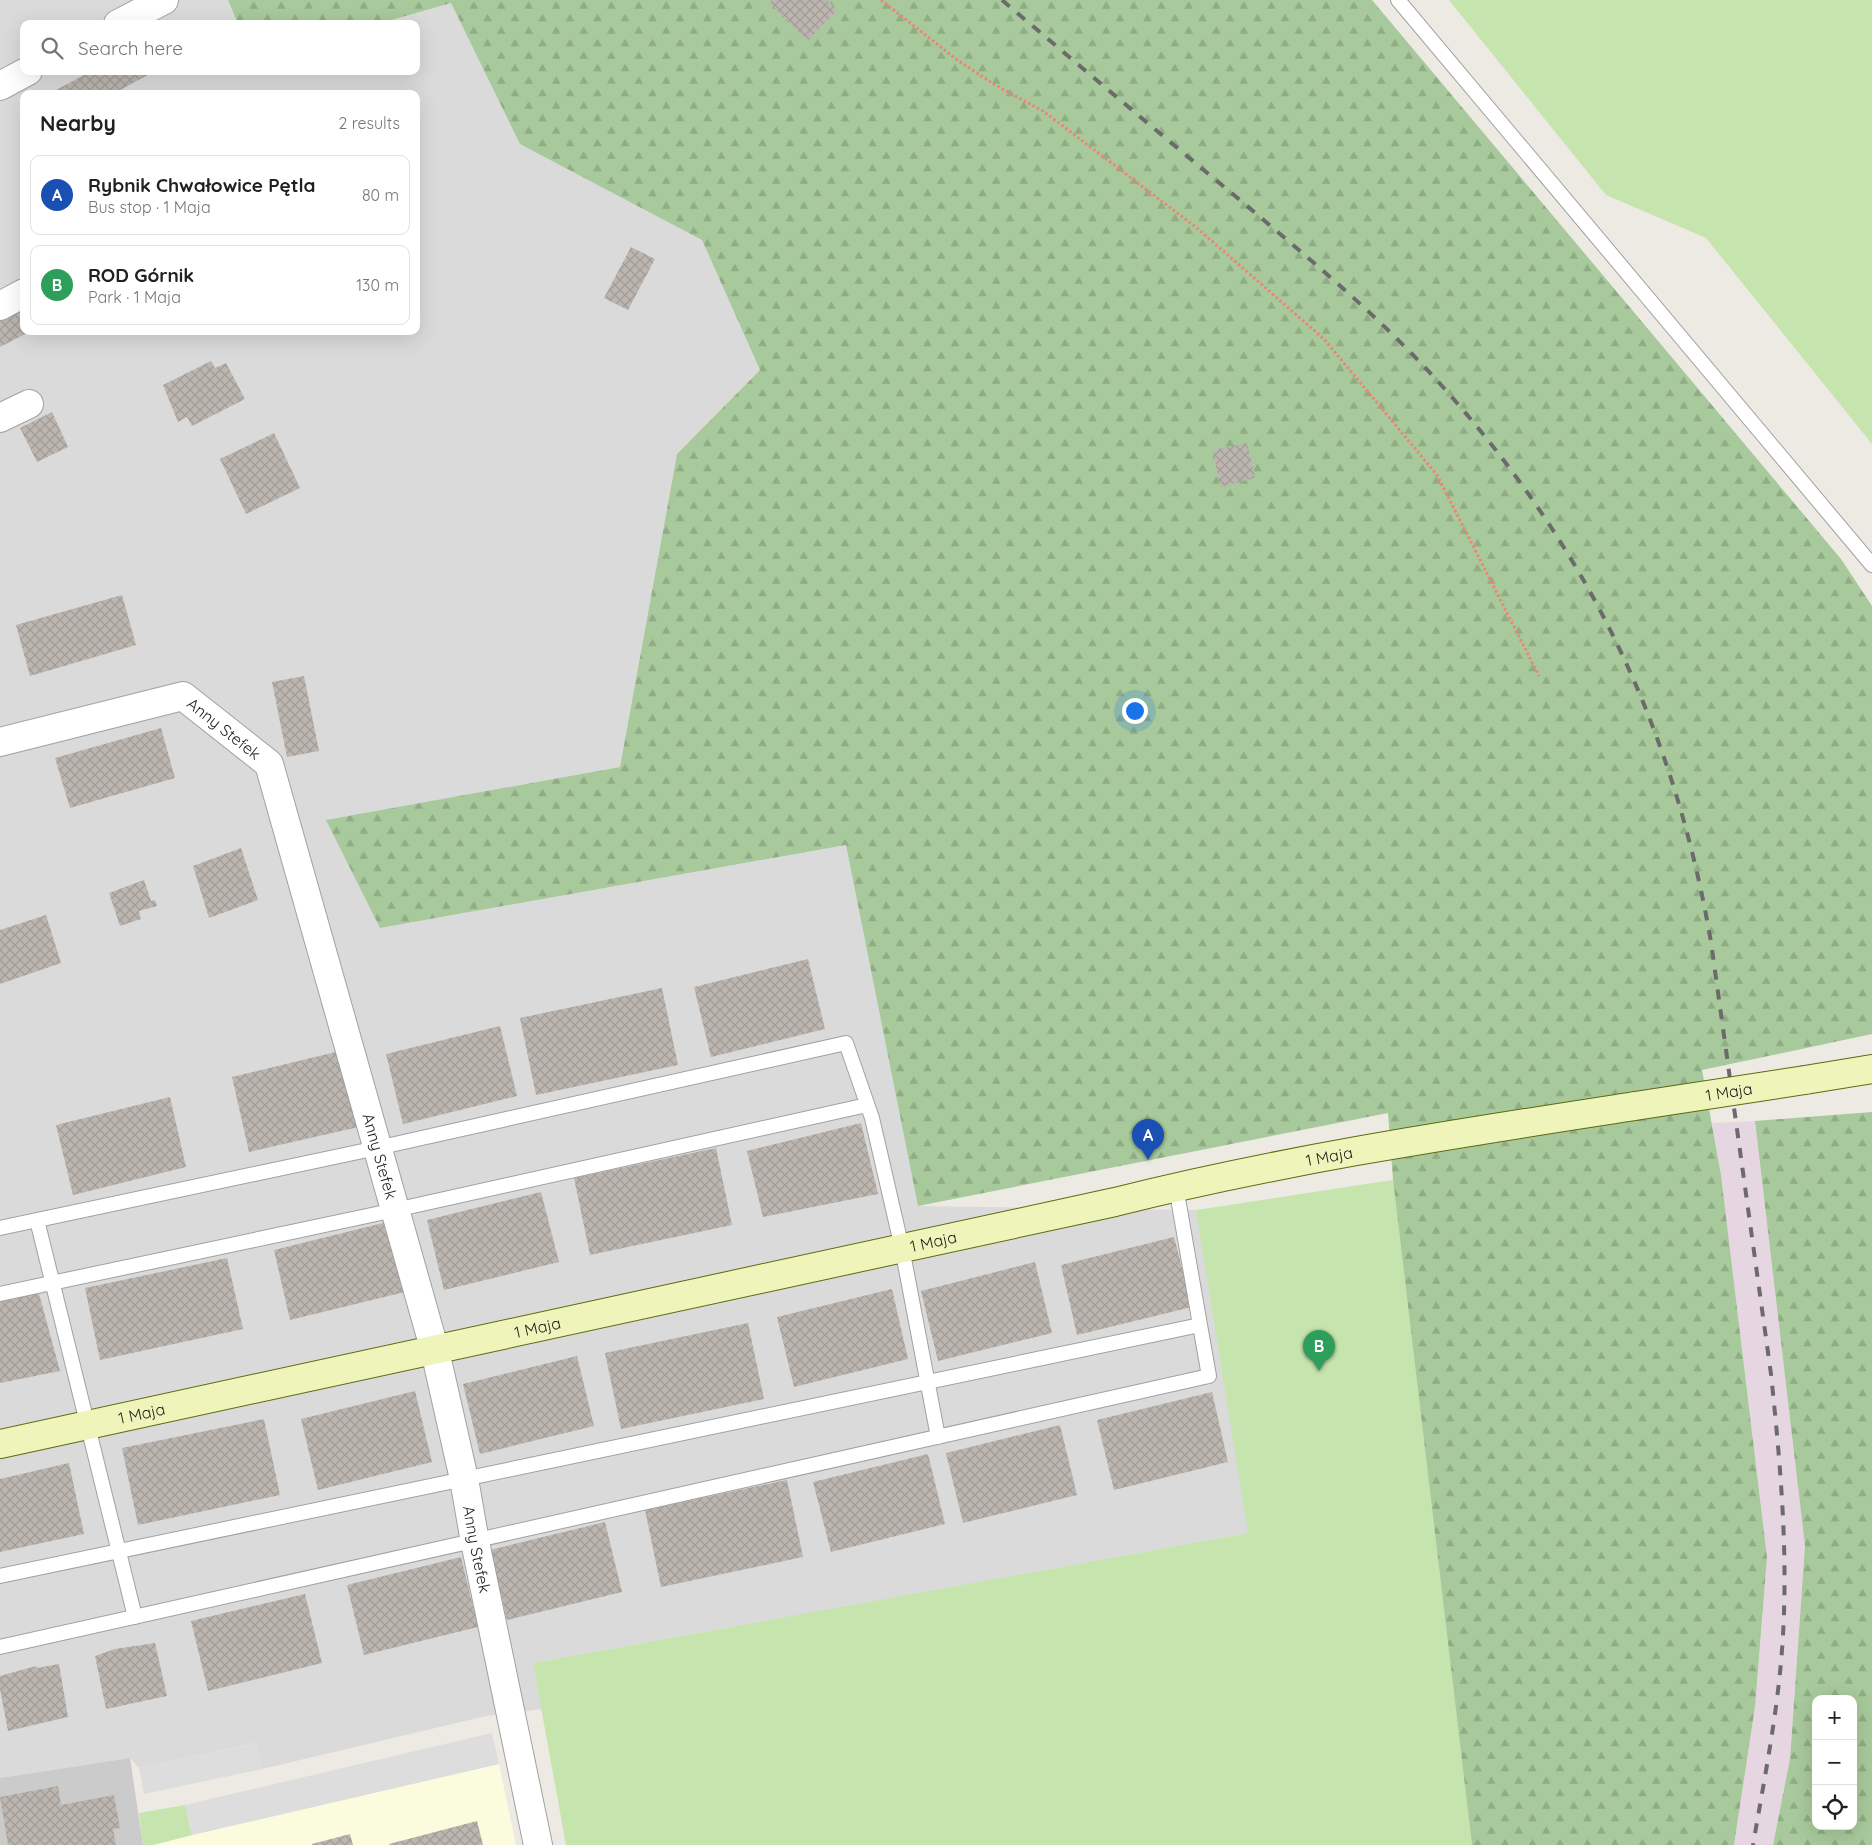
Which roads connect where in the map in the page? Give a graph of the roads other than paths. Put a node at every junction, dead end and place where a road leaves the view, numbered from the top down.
1 (164, 0) edge
2 (1398, 0) edge
3 (126, 20) edge
4 (21, 75) edge
5 (0, 86) edge
6 (20, 295) edge
7 (0, 306) edge
8 (29, 404) dead end
9 (0, 418) edge
10 (1872, 565) edge
11 (0, 742) edge
12 (1872, 1069) edge
13 (867, 1105) junction
14 (377, 1148) junction
15 (1176, 1187) junction
16 (395, 1210) junction
17 (37, 1220) junction
18 (0, 1228) edge
19 (902, 1248) junction
20 (52, 1283) junction
21 (0, 1294) edge
22 (1200, 1325) junction
23 (435, 1350) junction
24 (928, 1382) junction
25 (87, 1425) junction
26 (938, 1437) junction
27 (0, 1444) edge
28 (464, 1479) junction
29 (474, 1542) junction
30 (119, 1551) junction
31 (0, 1576) edge
32 (135, 1617) junction
33 (0, 1647) edge
34 (538, 1845) edge

1 - 3 street
2 - 10 lane
4 - 5 street
6 - 7 street
8 - 9 street
11 - 14 street, Anny Stefek
12 - 15 main road, 1 Maja, bridge
13 - 14 lane
13 - 16 lane
13 - 19 lane
14 - 16 street, Anny Stefek
14 - 17 lane
15 - 19 main road, 1 Maja
15 - 22 lane
16 - 20 lane
16 - 23 street, Anny Stefek
17 - 18 lane
17 - 20 lane
19 - 23 main road, 1 Maja
19 - 24 lane
20 - 21 lane
20 - 25 lane
22 - 24 lane
22 - 26 lane
23 - 25 main road, 1 Maja
23 - 28 street, Anny Stefek
24 - 26 lane
24 - 28 lane
25 - 27 main road, 1 Maja
25 - 30 lane
26 - 29 lane
28 - 29 street, Anny Stefek
28 - 30 lane
29 - 32 lane
29 - 34 street, Anny Stefek
30 - 31 lane
30 - 32 lane
32 - 33 lane

